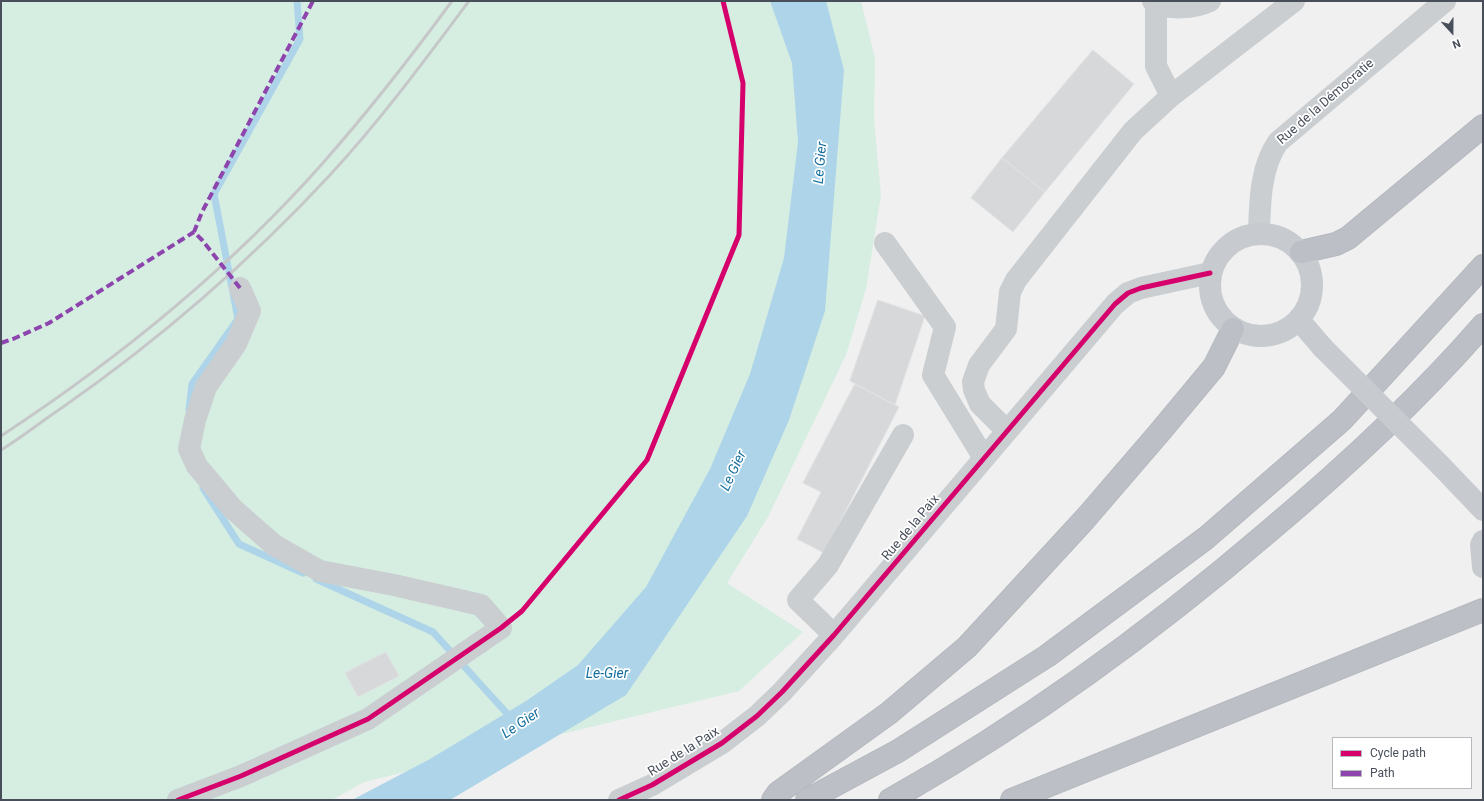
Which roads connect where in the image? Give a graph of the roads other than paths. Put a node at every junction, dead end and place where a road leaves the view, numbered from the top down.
1 (1210, 1) edge
2 (1294, 1) edge
3 (1445, 1) edge
4 (1155, 2) edge
5 (1171, 96) junction
6 (1483, 126) edge
7 (1260, 233) junction
8 (885, 244) dead end
9 (1301, 252) junction
10 (1483, 266) edge
11 (1210, 273) junction
12 (240, 288) dead end
13 (1298, 320) junction
14 (1483, 325) edge
15 (1233, 329) junction
16 (1007, 432) junction
17 (903, 435) dead end
18 (984, 458) junction
19 (1483, 510) edge
20 (1483, 541) edge
21 (1483, 567) edge
22 (1483, 610) edge
23 (834, 635) junction
24 (178, 800) edge
25 (619, 800) edge
26 (773, 800) edge
27 (807, 800) edge
28 (890, 800) edge
29 (1012, 800) edge

1 - 4 street
2 - 5 street
3 - 7 street, Rue de la Démocratie
4 - 5 street
5 - 16 street
6 - 9 highway
7 - 9 main road
7 - 11 main road
8 - 18 street
9 - 13 main road
10 - 27 highway
11 - 15 main road
11 - 16 street, Rue de la Paix
12 - 24 street
13 - 15 main road
13 - 19 main road, bridge
14 - 28 highway
15 - 26 highway
16 - 18 street, Rue de la Paix
17 - 23 street
18 - 23 street, Rue de la Paix
20 - 21 main road
22 - 29 highway
23 - 25 street, Rue de la Paix

